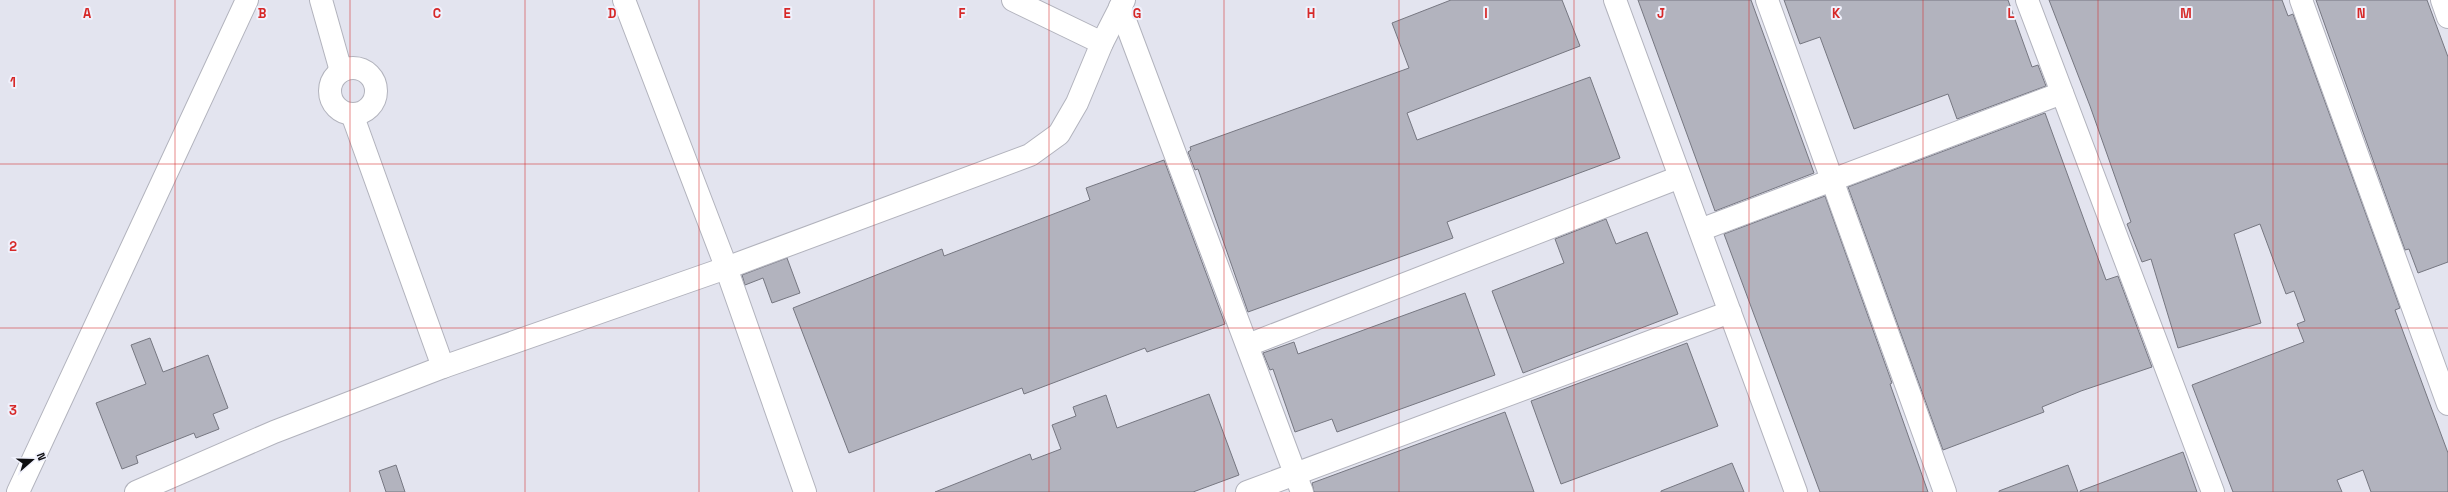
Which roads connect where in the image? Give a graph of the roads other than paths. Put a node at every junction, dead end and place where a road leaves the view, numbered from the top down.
1 (247, 0) edge
2 (321, 0) edge
3 (624, 0) edge
4 (1013, 0) edge
5 (1615, 0) edge
6 (1767, 0) edge
7 (2027, 0) edge
8 (2301, 0) edge
9 (2442, 0) edge
10 (1122, 4) edge
11 (2448, 17) edge
12 (1102, 43) junction
13 (341, 71) junction
14 (2062, 93) junction
15 (352, 114) junction
16 (1680, 177) junction
17 (1831, 179) junction
18 (1700, 230) junction
19 (726, 268) junction
20 (1730, 312) junction
21 (1248, 345) junction
22 (443, 367) junction
23 (2448, 404) edge
24 (1299, 483) edge
25 (18, 492) edge
26 (136, 492) edge
27 (806, 492) edge
28 (1247, 492) edge
29 (1796, 492) edge
30 (1945, 492) edge
31 (2213, 492) edge

1 - 25 lane
2 - 13 lane
3 - 19 lane
4 - 12 lane
5 - 16 lane
6 - 17 lane
7 - 14 lane
8 - 23 lane
9 - 11 lane
10 - 12 lane
10 - 21 lane
12 - 19 lane
13 - 15 lane
13 - 15 lane
14 - 17 lane
14 - 31 lane
15 - 22 lane
16 - 18 lane
16 - 21 lane
17 - 18 lane
17 - 30 lane
18 - 20 lane
19 - 22 lane
19 - 27 lane
20 - 24 lane
20 - 29 lane
21 - 24 lane
22 - 26 lane
24 - 28 lane

